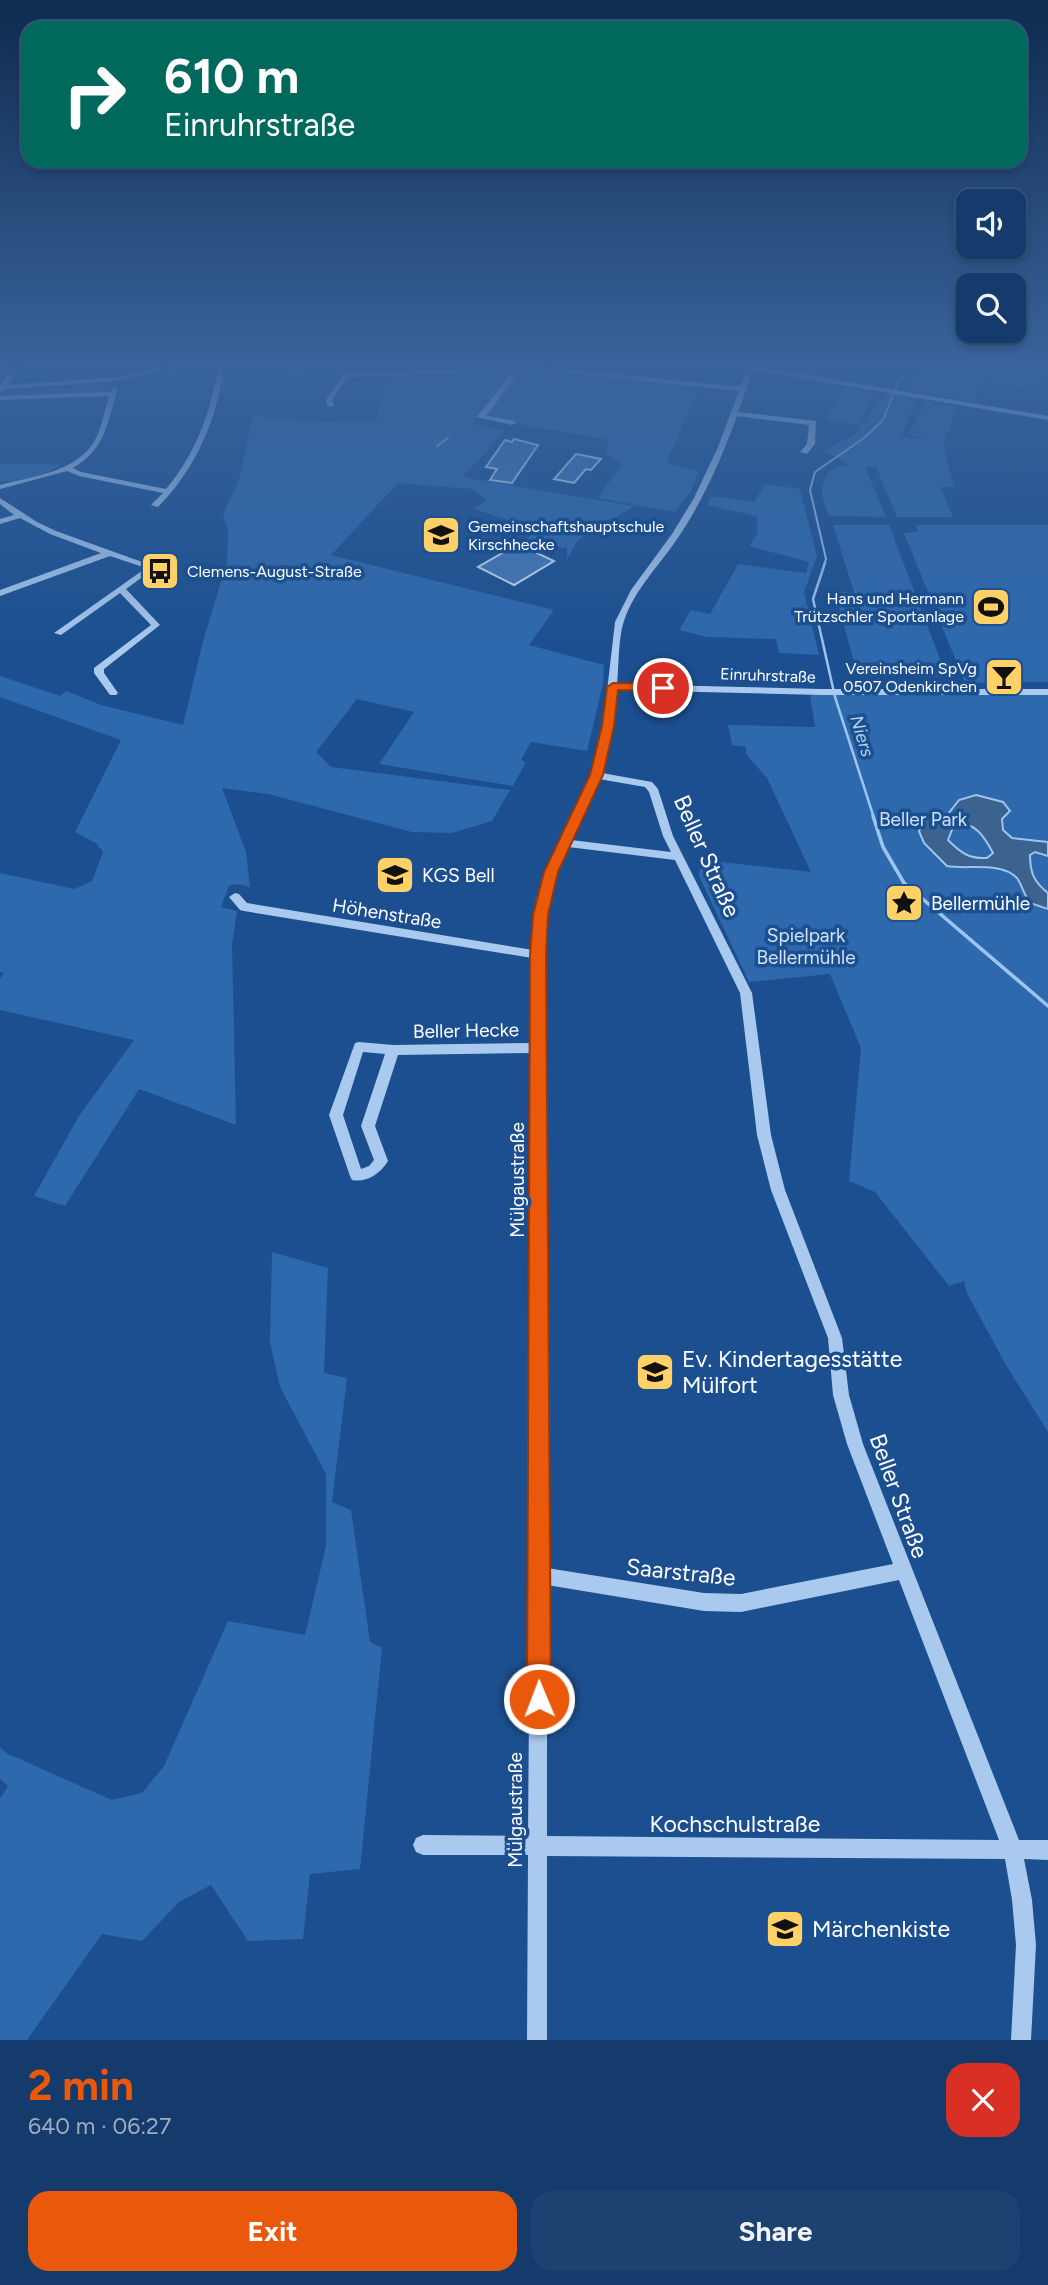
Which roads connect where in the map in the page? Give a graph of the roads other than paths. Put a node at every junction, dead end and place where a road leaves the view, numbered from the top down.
1 (81, 458) edge
2 (193, 458) edge
3 (716, 458) edge
4 (67, 468) junction
5 (0, 487) edge
6 (169, 492) junction
7 (0, 500) edge
8 (155, 505) dead end
9 (21, 515) junction
10 (0, 522) edge
11 (107, 554) junction
12 (118, 557) junction
13 (136, 578) junction
14 (121, 589) junction
15 (0, 593) edge
16 (58, 633) dead end
17 (613, 687) junction
18 (825, 692) joint
19 (846, 692) joint
20 (1048, 692) edge
21 (113, 693) dead end
22 (596, 775) junction
23 (565, 843) junction
24 (678, 857) junction
25 (235, 897) dead end
26 (538, 955) junction
27 (539, 1048) junction
28 (393, 1050) junction
29 (902, 1571) junction
30 (537, 1575) junction
31 (423, 1845) dead end
32 (538, 1848) junction
33 (1013, 1850) junction
34 (1048, 1850) edge
35 (537, 2040) edge
36 (1021, 2040) edge

1 - 4 street
2 - 6 street
3 - 17 street, Mülgaustraße
4 - 5 street
4 - 6 street
6 - 8 street
7 - 9 street
9 - 10 street
9 - 11 street
11 - 12 street
11 - 15 street
12 - 13 street
12 - 13 street
13 - 14 street
14 - 16 street
14 - 21 street
17 - 18 street, Einruhrstraße
17 - 22 street, Mülgaustraße
18 - 19 street, Einruhrstraße
19 - 20 street, Einruhrstraße
22 - 23 street, Mülgaustraße
22 - 24 street, Beller Straße
23 - 24 street
23 - 26 street, Mülgaustraße
24 - 29 street, Beller Straße
25 - 26 street, Höhenstraße
26 - 27 street, Mülgaustraße
27 - 28 street, Beller Hecke
27 - 30 street, Mülgaustraße
28 - 28 street, Beller Hecke
29 - 30 street, Saarstraße
29 - 33 street, Beller Straße
30 - 32 street, Mülgaustraße
31 - 32 street, Kochschulstraße
32 - 33 street, Kochschulstraße
32 - 35 street, Mülgaustraße
33 - 34 street, Kochschulstraße
33 - 36 street, Beller Straße

